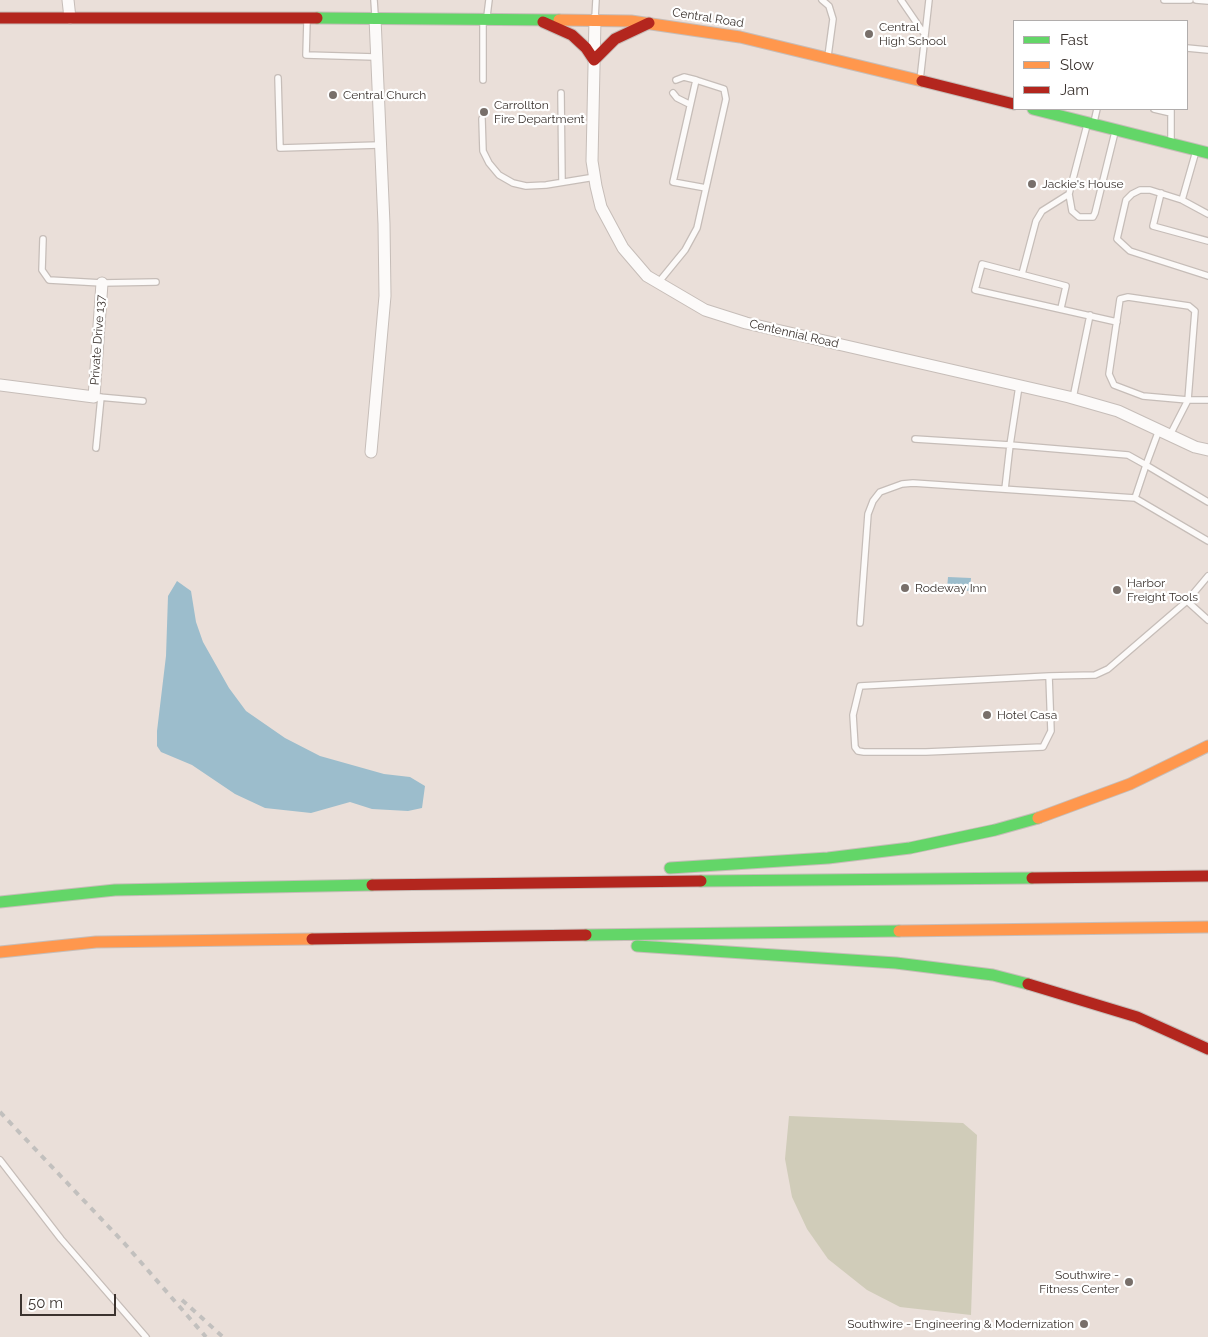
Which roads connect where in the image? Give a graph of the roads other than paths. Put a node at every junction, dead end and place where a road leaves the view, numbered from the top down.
1 (68, 0) edge
2 (374, 0) edge
3 (489, 0) edge
4 (596, 0) edge
5 (822, 0) edge
6 (901, 0) edge
7 (929, 0) edge
8 (1164, 0) edge
9 (1190, 0) edge
10 (1196, 0) edge
11 (1208, 1) edge
12 (0, 18) edge
13 (70, 18) junction
14 (306, 18) junction
15 (375, 18) junction
16 (485, 18) junction
17 (535, 18) junction
18 (595, 19) junction
19 (649, 23) junction
20 (925, 35) junction
21 (1188, 48) edge
22 (1208, 50) edge
23 (375, 57) junction
24 (828, 58) junction
25 (594, 60) junction
26 (278, 78) dead end
27 (483, 80) dead end
28 (676, 80) dead end
29 (696, 80) junction
30 (920, 81) junction
31 (561, 93) dead end
32 (673, 93) dead end
33 (689, 104) junction
34 (1013, 104) edge
35 (1037, 110) edge
36 (1096, 110) edge
37 (1171, 111) edge
38 (482, 119) dead end
39 (1090, 123) junction
40 (1116, 130) junction
41 (1170, 143) junction
42 (379, 145) junction
43 (1196, 150) junction
44 (1208, 152) edge
45 (595, 176) junction
46 (562, 182) junction
47 (706, 188) junction
48 (1162, 193) junction
49 (1069, 194) junction
50 (1182, 200) junction
51 (1208, 214) edge
52 (43, 239) dead end
53 (1208, 241) edge
54 (1022, 274) junction
55 (1208, 276) edge
56 (156, 282) dead end
57 (102, 283) junction
58 (658, 283) junction
59 (1061, 308) junction
60 (1090, 315) junction
61 (1117, 322) junction
62 (0, 385) edge
63 (1019, 386) junction
64 (97, 397) junction
65 (1074, 398) junction
66 (1188, 400) junction
67 (1208, 400) edge
68 (143, 401) dead end
69 (1165, 433) junction
70 (915, 439) dead end
71 (1010, 445) junction
72 (96, 448) dead end
73 (1208, 450) edge
74 (371, 452) dead end
75 (1146, 465) junction
76 (1005, 489) junction
77 (1135, 498) junction
78 (1208, 502) edge
79 (1208, 541) edge
80 (1208, 576) edge
81 (1187, 601) junction
82 (1208, 620) edge
83 (860, 623) dead end
84 (1049, 676) junction
85 (1208, 746) edge
86 (653, 868) dead end
87 (557, 871) dead end
88 (1208, 876) edge
89 (436, 884) junction
90 (0, 902) edge
91 (1208, 927) edge
92 (545, 936) junction
93 (0, 952) edge
94 (1208, 1049) edge
95 (0, 1160) edge
96 (146, 1337) edge

1 - 13 street
2 - 15 lane
3 - 16 lane
4 - 18 lane
5 - 24 lane
6 - 20 lane
7 - 20 lane
8 - 9 lane
10 - 11 lane
12 - 13 main road, Central Road
13 - 14 main road, Central Road
14 - 15 main road, Central Road
14 - 23 lane
15 - 16 main road, Central Road
15 - 23 street
16 - 17 main road, Central Road
16 - 27 lane
17 - 18 main road, Central Road
17 - 25 main road
18 - 19 main road, Central Road
18 - 25 street, Centennial Road
19 - 24 main road, Central Road
19 - 25 main road
20 - 30 lane
21 - 22 lane
23 - 42 street
24 - 30 main road, Central Road
25 - 45 street, Centennial Road
26 - 42 lane
28 - 29 lane
29 - 33 lane
29 - 47 lane
30 - 34 main road, Central Road
31 - 46 lane
32 - 33 lane
33 - 47 lane
35 - 39 main road
36 - 39 lane
37 - 41 lane
38 - 46 lane
39 - 40 main road
39 - 49 lane
40 - 41 main road
40 - 49 lane
41 - 43 main road
42 - 74 street
43 - 44 main road
43 - 50 lane
45 - 46 lane
45 - 58 street, Centennial Road
47 - 58 lane
48 - 50 lane
48 - 53 lane
48 - 55 lane
49 - 54 lane
50 - 51 lane
52 - 57 lane
54 - 59 lane
54 - 59 lane
56 - 57 lane
57 - 64 street, Private Drive 137
58 - 63 street, Centennial Road
59 - 60 lane
60 - 61 lane
60 - 65 lane
61 - 66 lane
61 - 66 lane
62 - 64 street
63 - 65 street, Centennial Road
63 - 71 lane
64 - 68 lane
64 - 72 lane
65 - 69 street, Centennial Road
66 - 67 lane
66 - 69 lane
69 - 73 street, Centennial Road
69 - 75 lane
70 - 71 lane
71 - 75 lane
71 - 76 lane
75 - 77 lane
75 - 78 lane
76 - 77 lane
76 - 83 lane
77 - 79 lane
80 - 81 lane
81 - 82 lane
81 - 84 lane
84 - 84 lane
85 - 86 main road
87 - 89 main road
88 - 89 main road
89 - 90 main road
91 - 92 main road
92 - 93 main road
92 - 94 main road
95 - 96 lane

